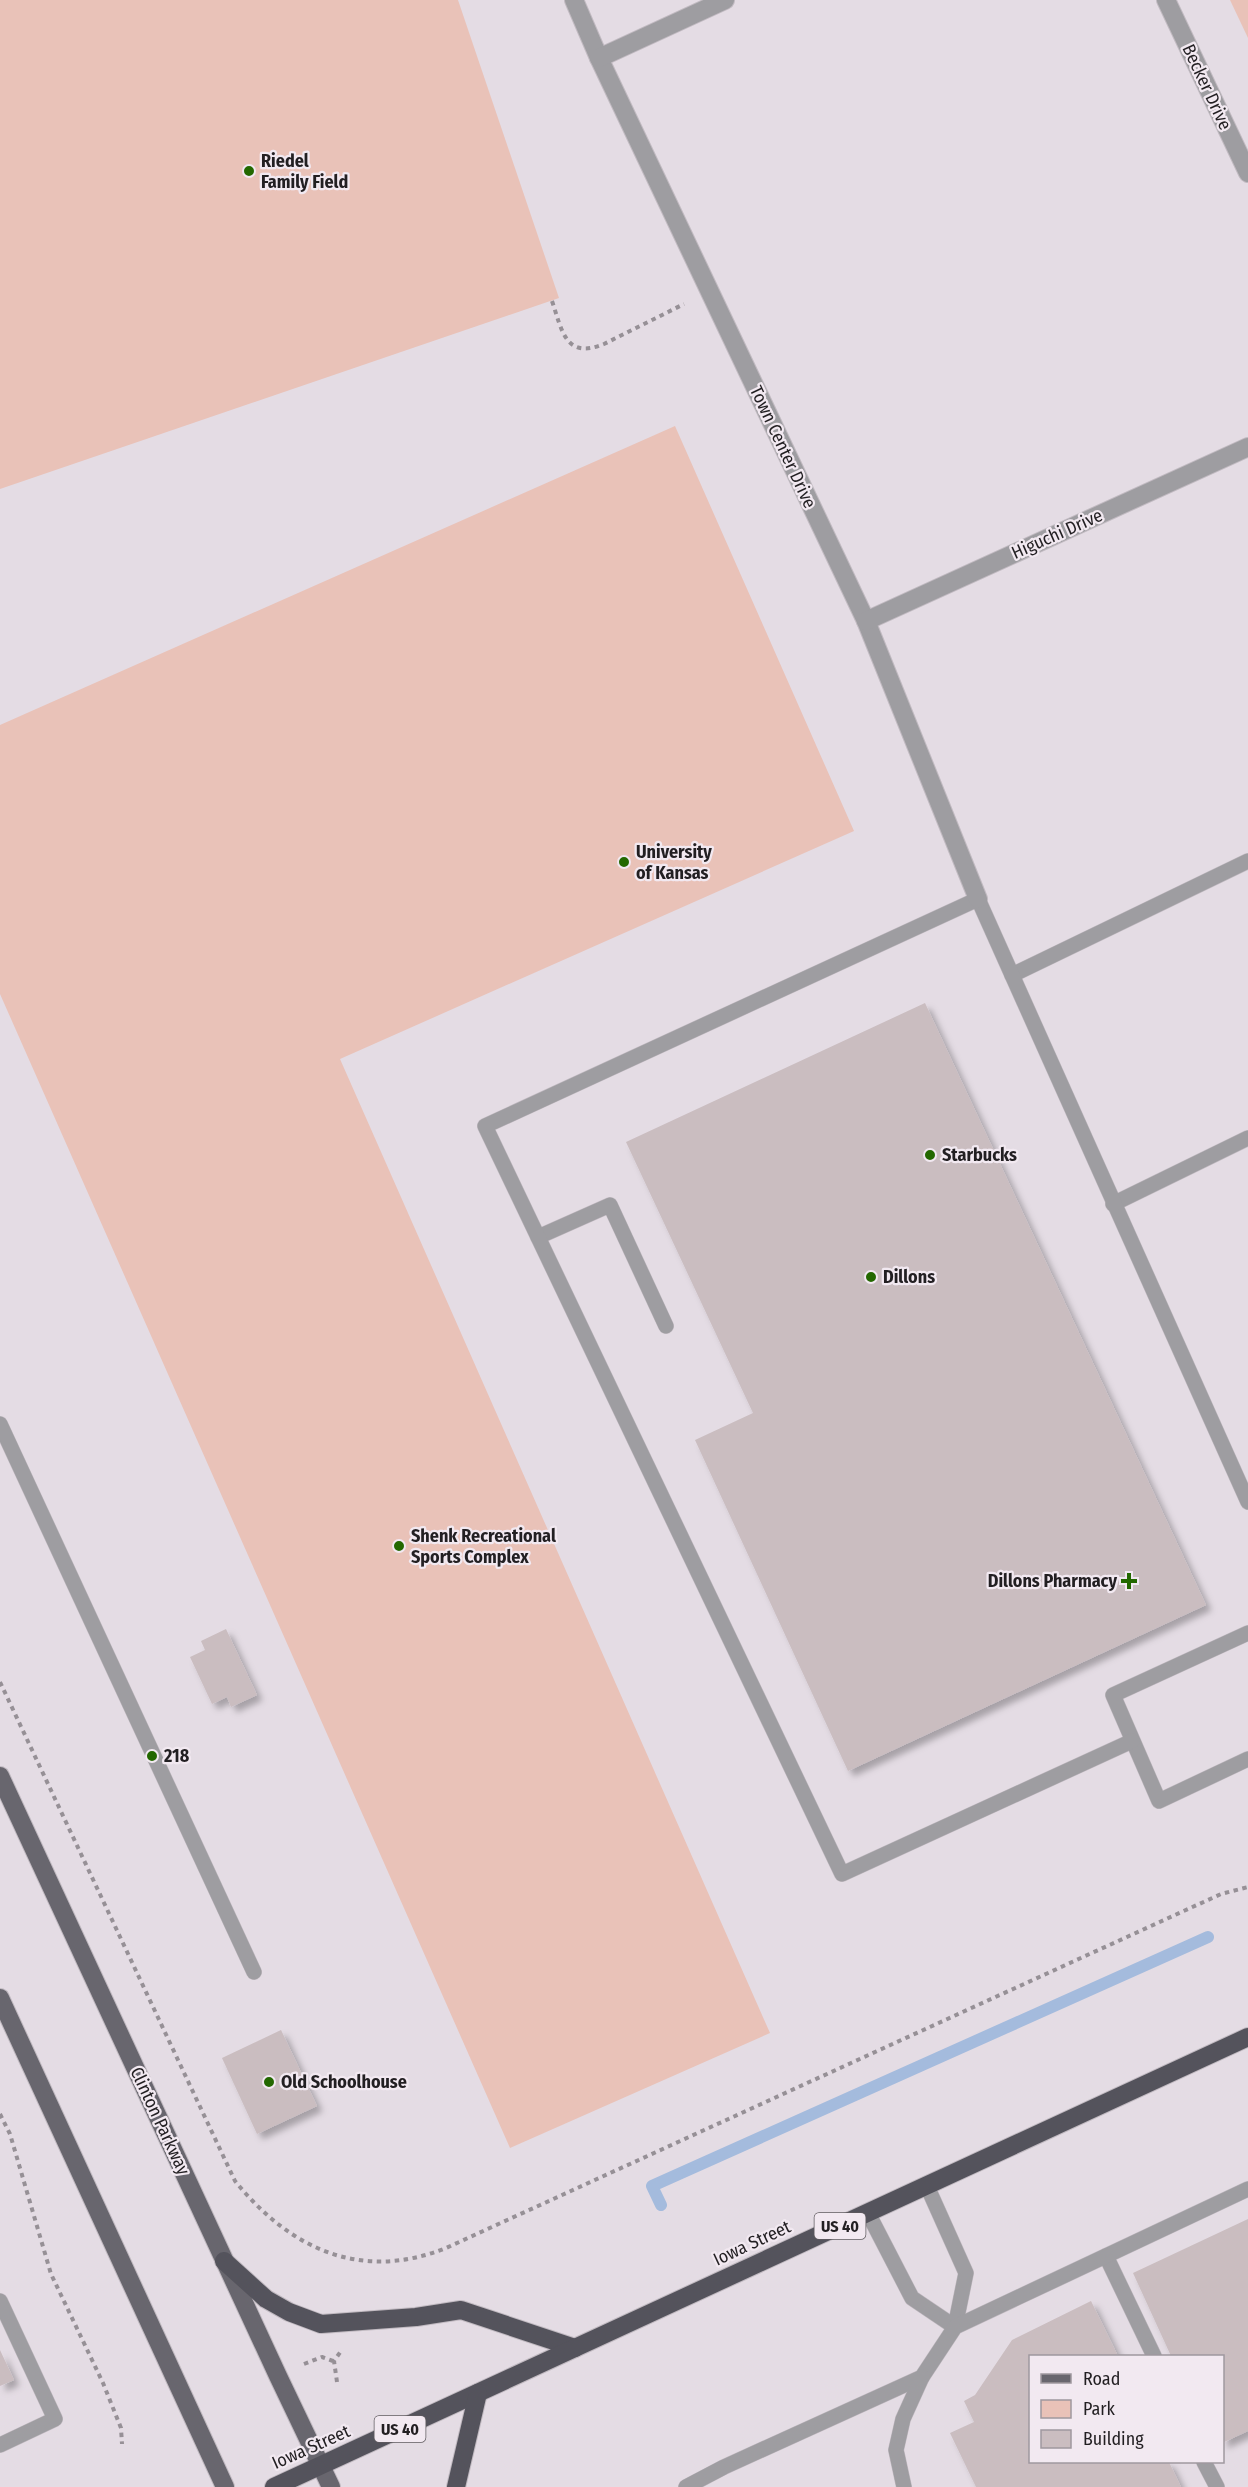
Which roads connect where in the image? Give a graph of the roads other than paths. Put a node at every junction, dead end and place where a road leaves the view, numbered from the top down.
1 (574, 0) edge
2 (725, 0) edge
3 (1166, 0) edge
4 (599, 58) junction
5 (1248, 174) edge
6 (1248, 447) edge
7 (866, 621) junction
8 (1248, 861) edge
9 (978, 899) junction
10 (1012, 975) junction
11 (1248, 1138) edge
12 (1113, 1204) junction
13 (538, 1237) junction
14 (666, 1326) dead end
15 (0, 1424) edge
16 (1248, 1502) edge
17 (1248, 1633) edge
18 (1132, 1741) junction
19 (1248, 1759) edge
20 (0, 1776) edge
21 (254, 1972) dead end
22 (0, 1998) edge
23 (1248, 2037) edge
24 (927, 2186) junction
25 (1248, 2189) edge
26 (868, 2213) junction
27 (1106, 2256) junction
28 (224, 2260) junction
29 (0, 2301) edge
30 (955, 2327) junction
31 (575, 2348) junction
32 (1154, 2355) edge
33 (922, 2377) junction
34 (478, 2393) junction
35 (0, 2445) edge
36 (1204, 2463) edge
37 (322, 2464) junction
38 (225, 2487) edge
39 (274, 2487) edge
40 (332, 2487) edge
41 (456, 2487) edge
42 (686, 2487) edge
43 (904, 2487) edge
44 (1216, 2487) edge

1 - 4 street, Town Center Drive
2 - 4 street
3 - 5 street, Becker Drive
4 - 7 street, Town Center Drive
6 - 7 street, Higuchi Drive
7 - 9 street, Town Center Drive
8 - 10 lane
9 - 10 lane
9 - 13 lane
10 - 12 lane
11 - 12 lane
12 - 16 lane
13 - 14 lane
13 - 18 lane
15 - 21 lane
17 - 18 lane
18 - 19 lane
20 - 28 main road, Clinton Parkway
22 - 38 main road
23 - 24 highway, Iowa Street / US 40
24 - 26 highway, Iowa Street / US 40
24 - 30 lane
25 - 27 lane
26 - 30 lane
26 - 31 highway, Iowa Street / US 40
27 - 30 lane
27 - 32 lane
28 - 31 highway
28 - 37 main road, Clinton Parkway
29 - 35 lane
30 - 33 lane
31 - 34 highway, Iowa Street / US 40
33 - 42 lane
33 - 43 lane
34 - 37 highway, Iowa Street / US 40
34 - 41 highway
36 - 44 lane
37 - 39 highway, Iowa Street / US 40
37 - 40 main road, Clinton Parkway

